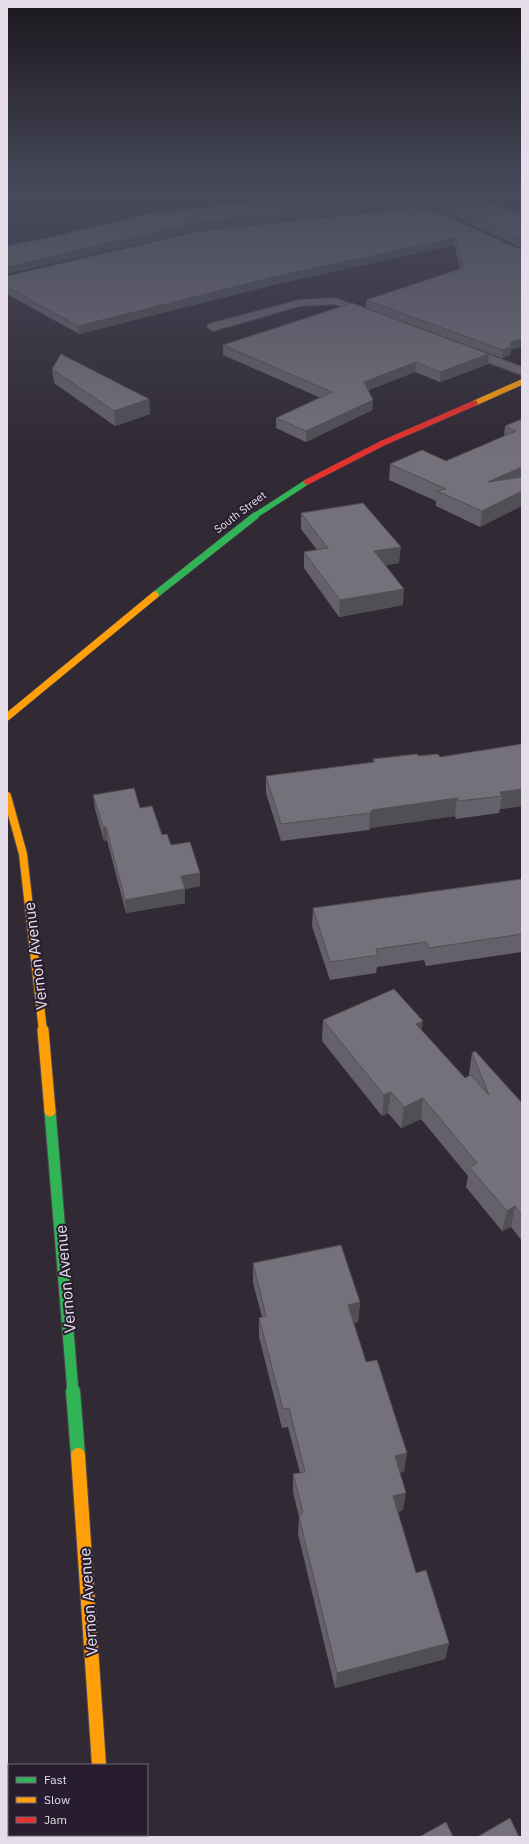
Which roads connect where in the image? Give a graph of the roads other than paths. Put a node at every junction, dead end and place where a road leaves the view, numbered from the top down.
1 (387, 320) edge
2 (213, 328) dead end
3 (447, 343) edge
4 (522, 371) edge
5 (522, 382) edge
6 (7, 717) edge
7 (7, 796) edge
8 (100, 1764) edge

1 - 2 street
3 - 4 street
5 - 6 street, South Street
7 - 8 street, Vernon Avenue

